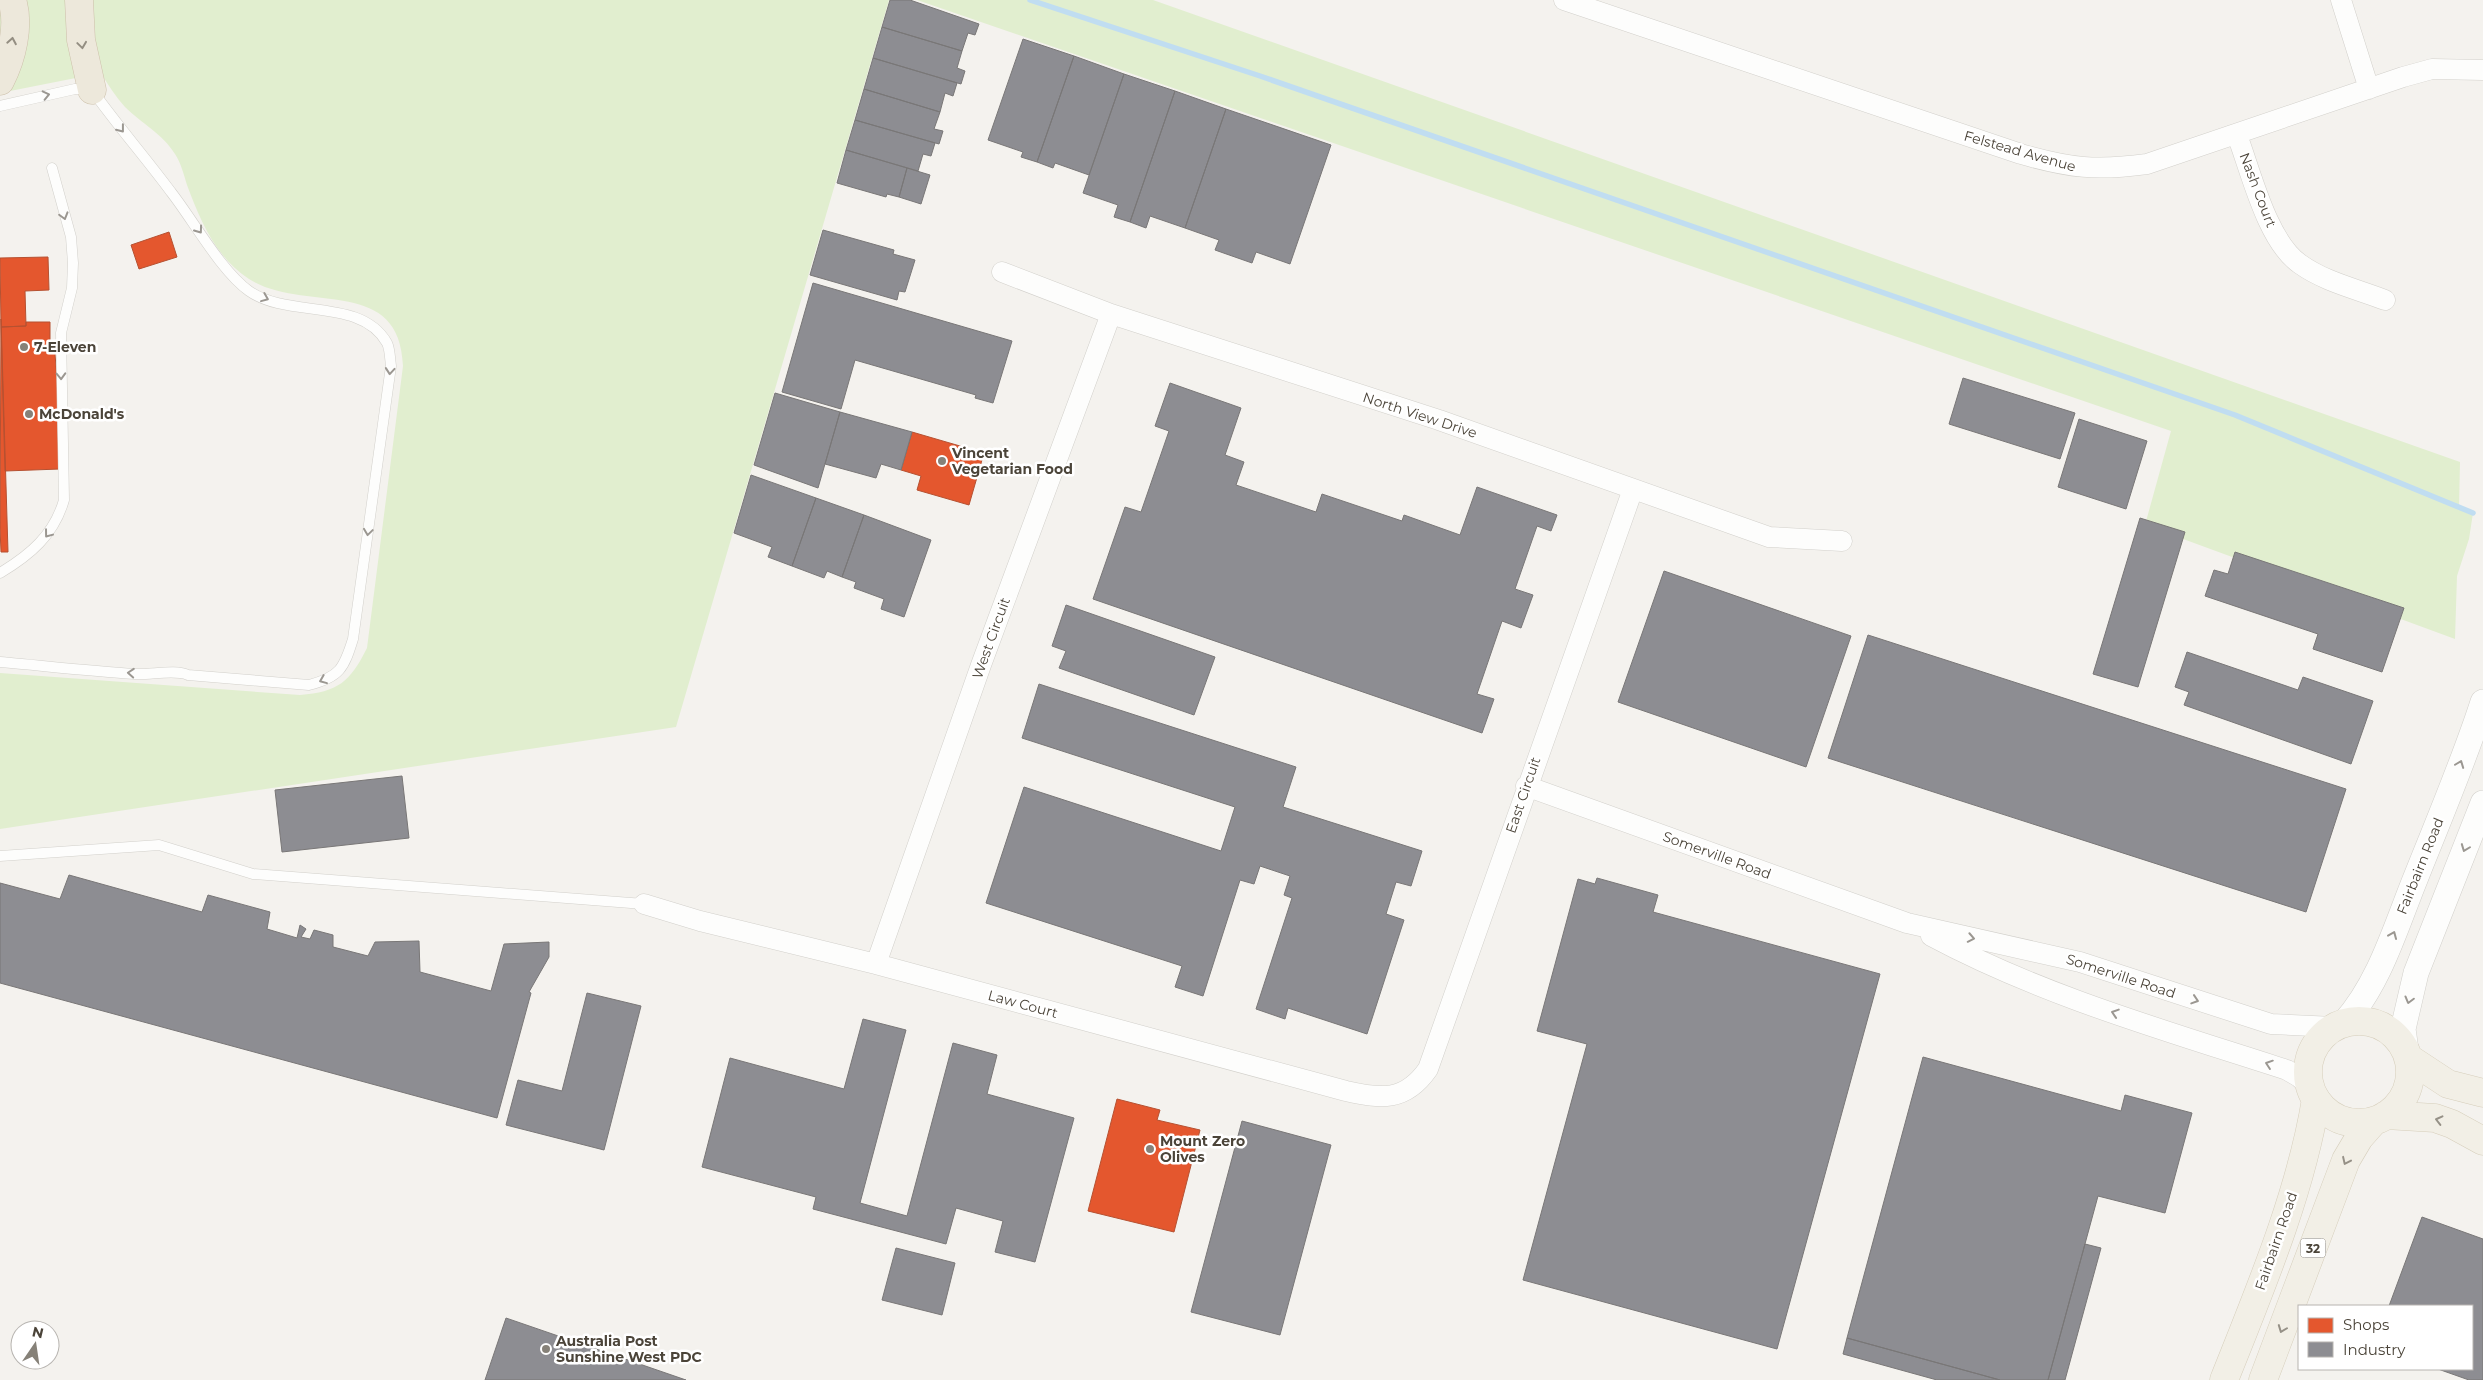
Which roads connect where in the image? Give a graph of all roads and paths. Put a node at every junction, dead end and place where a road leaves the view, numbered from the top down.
1 (12, 0) edge
2 (79, 0) edge
3 (1564, 0) edge
4 (2341, 0) edge
5 (2483, 70) edge
6 (0, 81) edge
7 (2369, 89) junction
8 (92, 90) junction
9 (0, 106) edge
10 (2238, 135) junction
11 (52, 168) dead end
12 (1002, 272) dead end
13 (2385, 300) dead end
14 (1111, 314) junction
15 (1633, 489) junction
16 (1842, 541) dead end
17 (0, 573) edge
18 (0, 662) edge
19 (2483, 702) edge
20 (1526, 786) junction
21 (2483, 803) edge
22 (0, 856) edge
23 (644, 904) joint
24 (1907, 923) junction
25 (876, 964) junction
26 (2339, 1025) junction
27 (2408, 1054) junction
28 (1402, 1093) joint
29 (2313, 1093) junction
30 (2483, 1093) edge
31 (2380, 1118) junction
32 (2483, 1141) edge
33 (2224, 1380) edge
34 (2263, 1380) edge

6 -> 1 highway
2 -> 8 highway
3 - 10 street, Felstead Avenue
4 - 7 street
5 - 7 street, Felstead Avenue
7 - 10 street, Felstead Avenue
9 -> 8 lane
8 -> 18 lane
10 - 13 street, Nash Court
11 -> 17 lane
12 - 14 street, North View Drive
14 - 15 street, North View Drive
14 - 25 street, West Circuit
15 - 16 street, North View Drive
15 - 20 street, East Circuit
26 -> 19 street, Fairbairn Road
20 - 24 street, Somerville Road
20 - 28 street, East Circuit
21 -> 27 street
22 - 23 lane
23 - 25 street, Law Court
24 -> 26 street, Somerville Road
29 -> 24 street, Somerville Road
25 - 28 street, Law Court
26 - 27 main road
26 - 29 main road
27 - 30 main road
27 - 31 main road, 32
29 - 31 main road
29 - 33 main road, Fairbairn Road
32 -> 31 main road
31 -> 34 main road, 32

